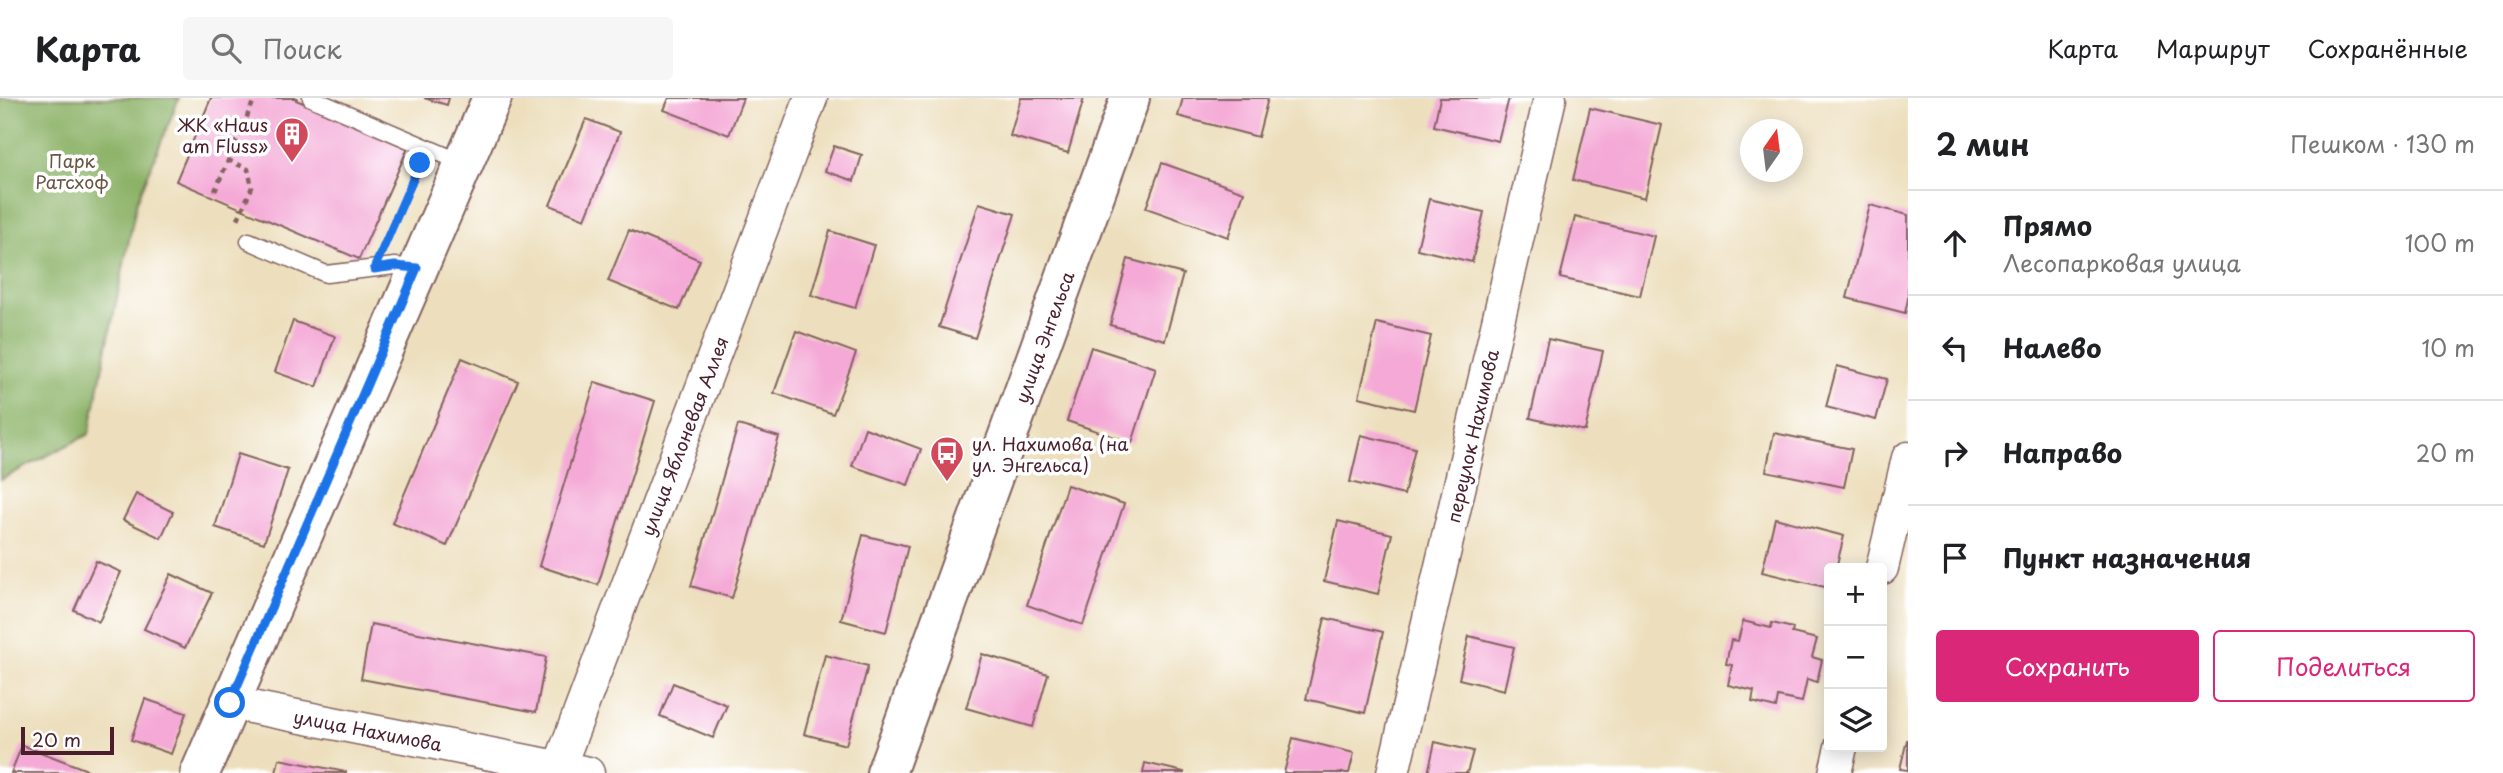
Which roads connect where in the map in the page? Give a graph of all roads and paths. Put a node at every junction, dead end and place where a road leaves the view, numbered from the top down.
1 (255, 98) edge
2 (310, 98) edge
3 (492, 98) edge
4 (811, 98) edge
5 (1130, 98) edge
6 (1550, 98) edge
7 (426, 148) junction
8 (229, 160) junction
9 (463, 163) junction
10 (215, 191) dead end
11 (242, 209) dead end
12 (249, 240) dead end
13 (417, 268) junction
14 (374, 269) junction
15 (1908, 458) edge
16 (1903, 497) edge
17 (1883, 563) edge
18 (230, 703) junction
19 (1840, 752) edge
20 (568, 771) edge
21 (200, 773) edge
22 (886, 773) edge
23 (1393, 773) edge
24 (1835, 773) edge

1 - 8 path
2 - 7 lane
3 - 9 street
4 - 20 street, улица Яблоневая Аллея
5 - 22 street, улица Энгельса
6 - 23 street, переулок Нахимова
7 - 9 lane
7 - 14 path
8 - 10 path
8 - 11 path
9 - 13 street
12 - 14 lane
13 - 14 lane
13 - 18 street
15 - 16 street
16 - 17 street
18 - 20 street, улица Нахимова
18 - 21 street
19 - 24 street

